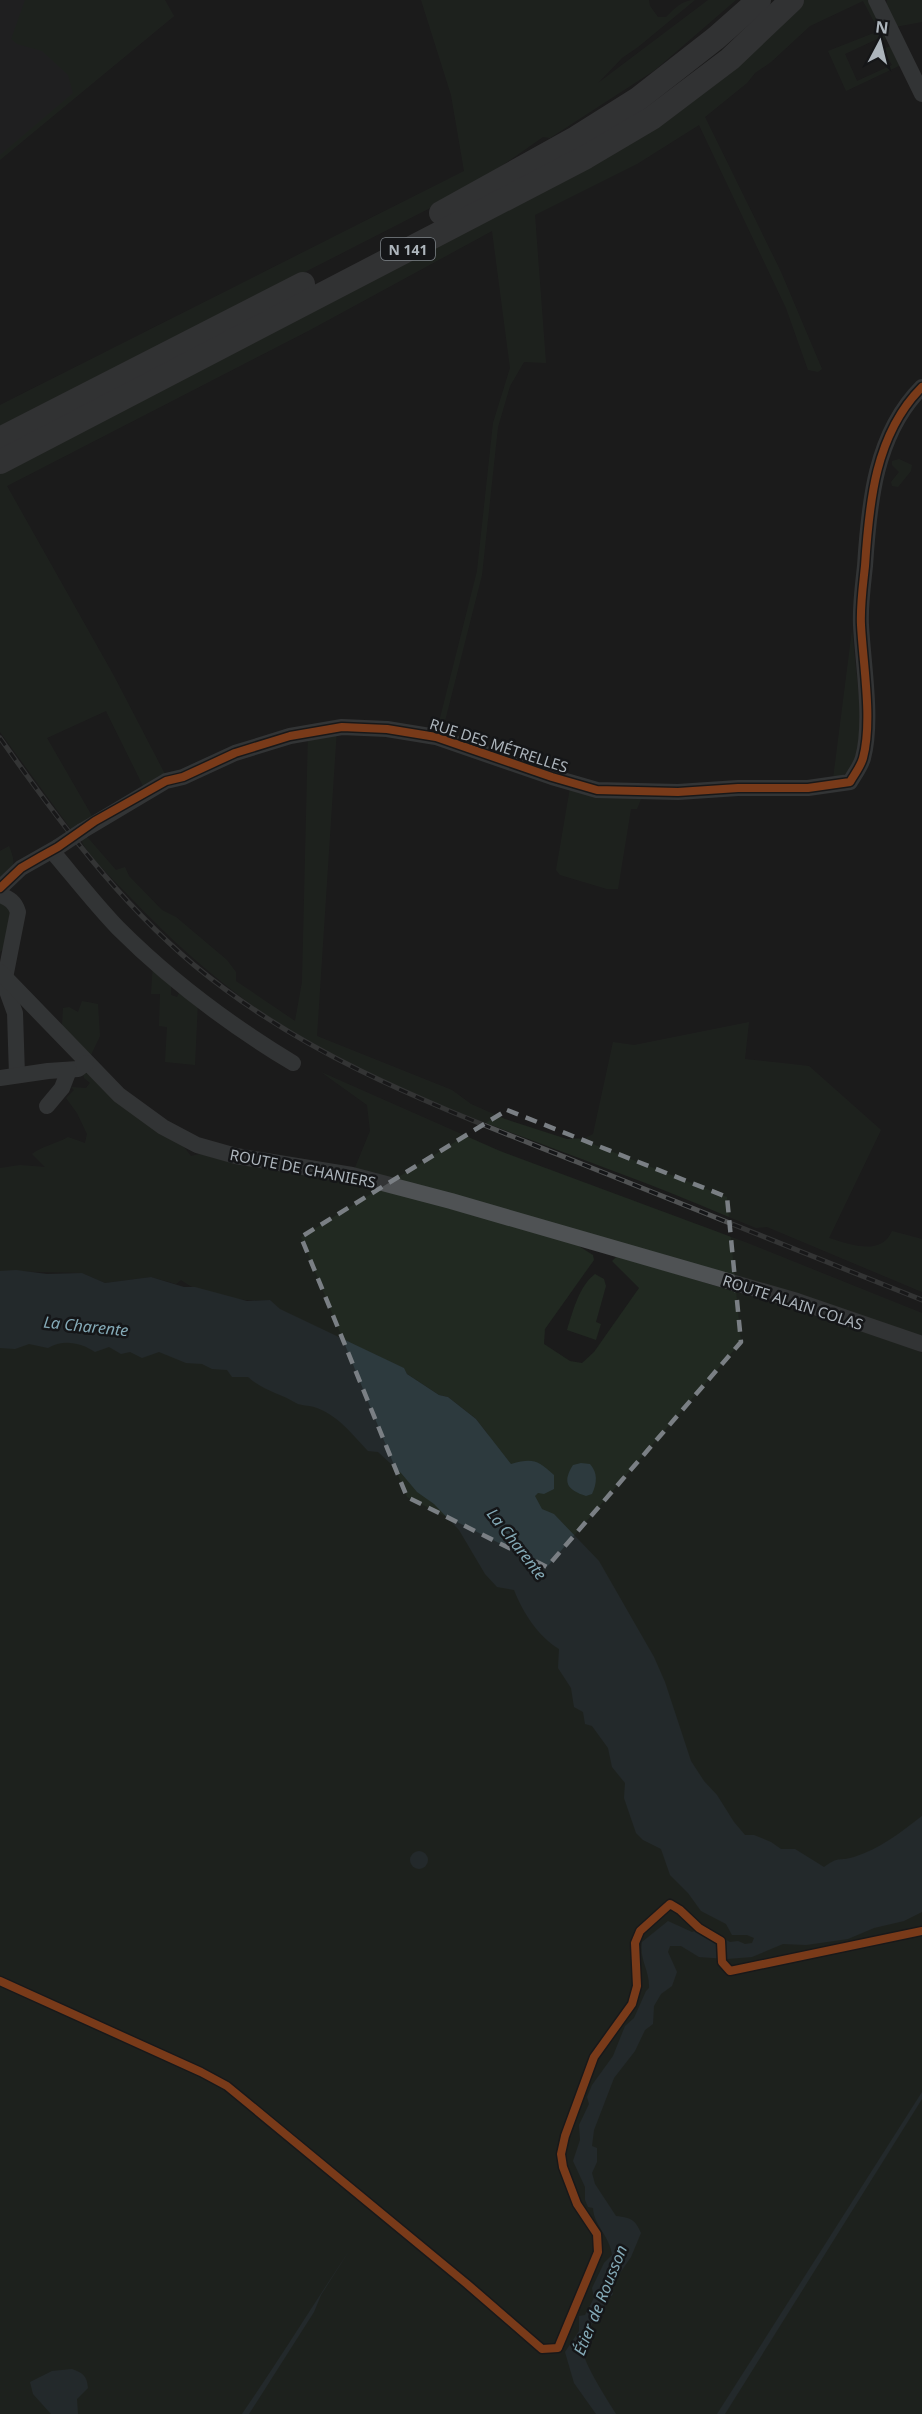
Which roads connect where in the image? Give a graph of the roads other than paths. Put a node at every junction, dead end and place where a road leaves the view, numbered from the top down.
1 (759, 0) edge
2 (792, 0) edge
3 (876, 0) edge
4 (922, 94) edge
5 (922, 387) edge
6 (0, 439) edge
7 (0, 462) edge
8 (55, 849) junction
9 (0, 888) edge
10 (0, 895) edge
11 (3, 974) edge
12 (293, 1063) dead end
13 (86, 1064) junction
14 (69, 1070) junction
15 (17, 1075) junction
16 (0, 1078) edge
17 (47, 1106) dead end
18 (664, 1261) joint
19 (922, 1344) edge

1 - 6 highway, N 141
2 - 7 highway, N 141
3 - 4 street
5 - 8 street, RUE DES MÉTRELLES, bridge
8 - 9 street, RUE DES MÉTRELLES
8 - 12 street
10 - 11 street
11 - 13 street, ROUTE DE CHANIERS
11 - 15 street
13 - 14 street
13 - 18 street, ROUTE DE CHANIERS
14 - 15 street
14 - 17 street
15 - 16 street
18 - 19 street, ROUTE ALAIN COLAS

